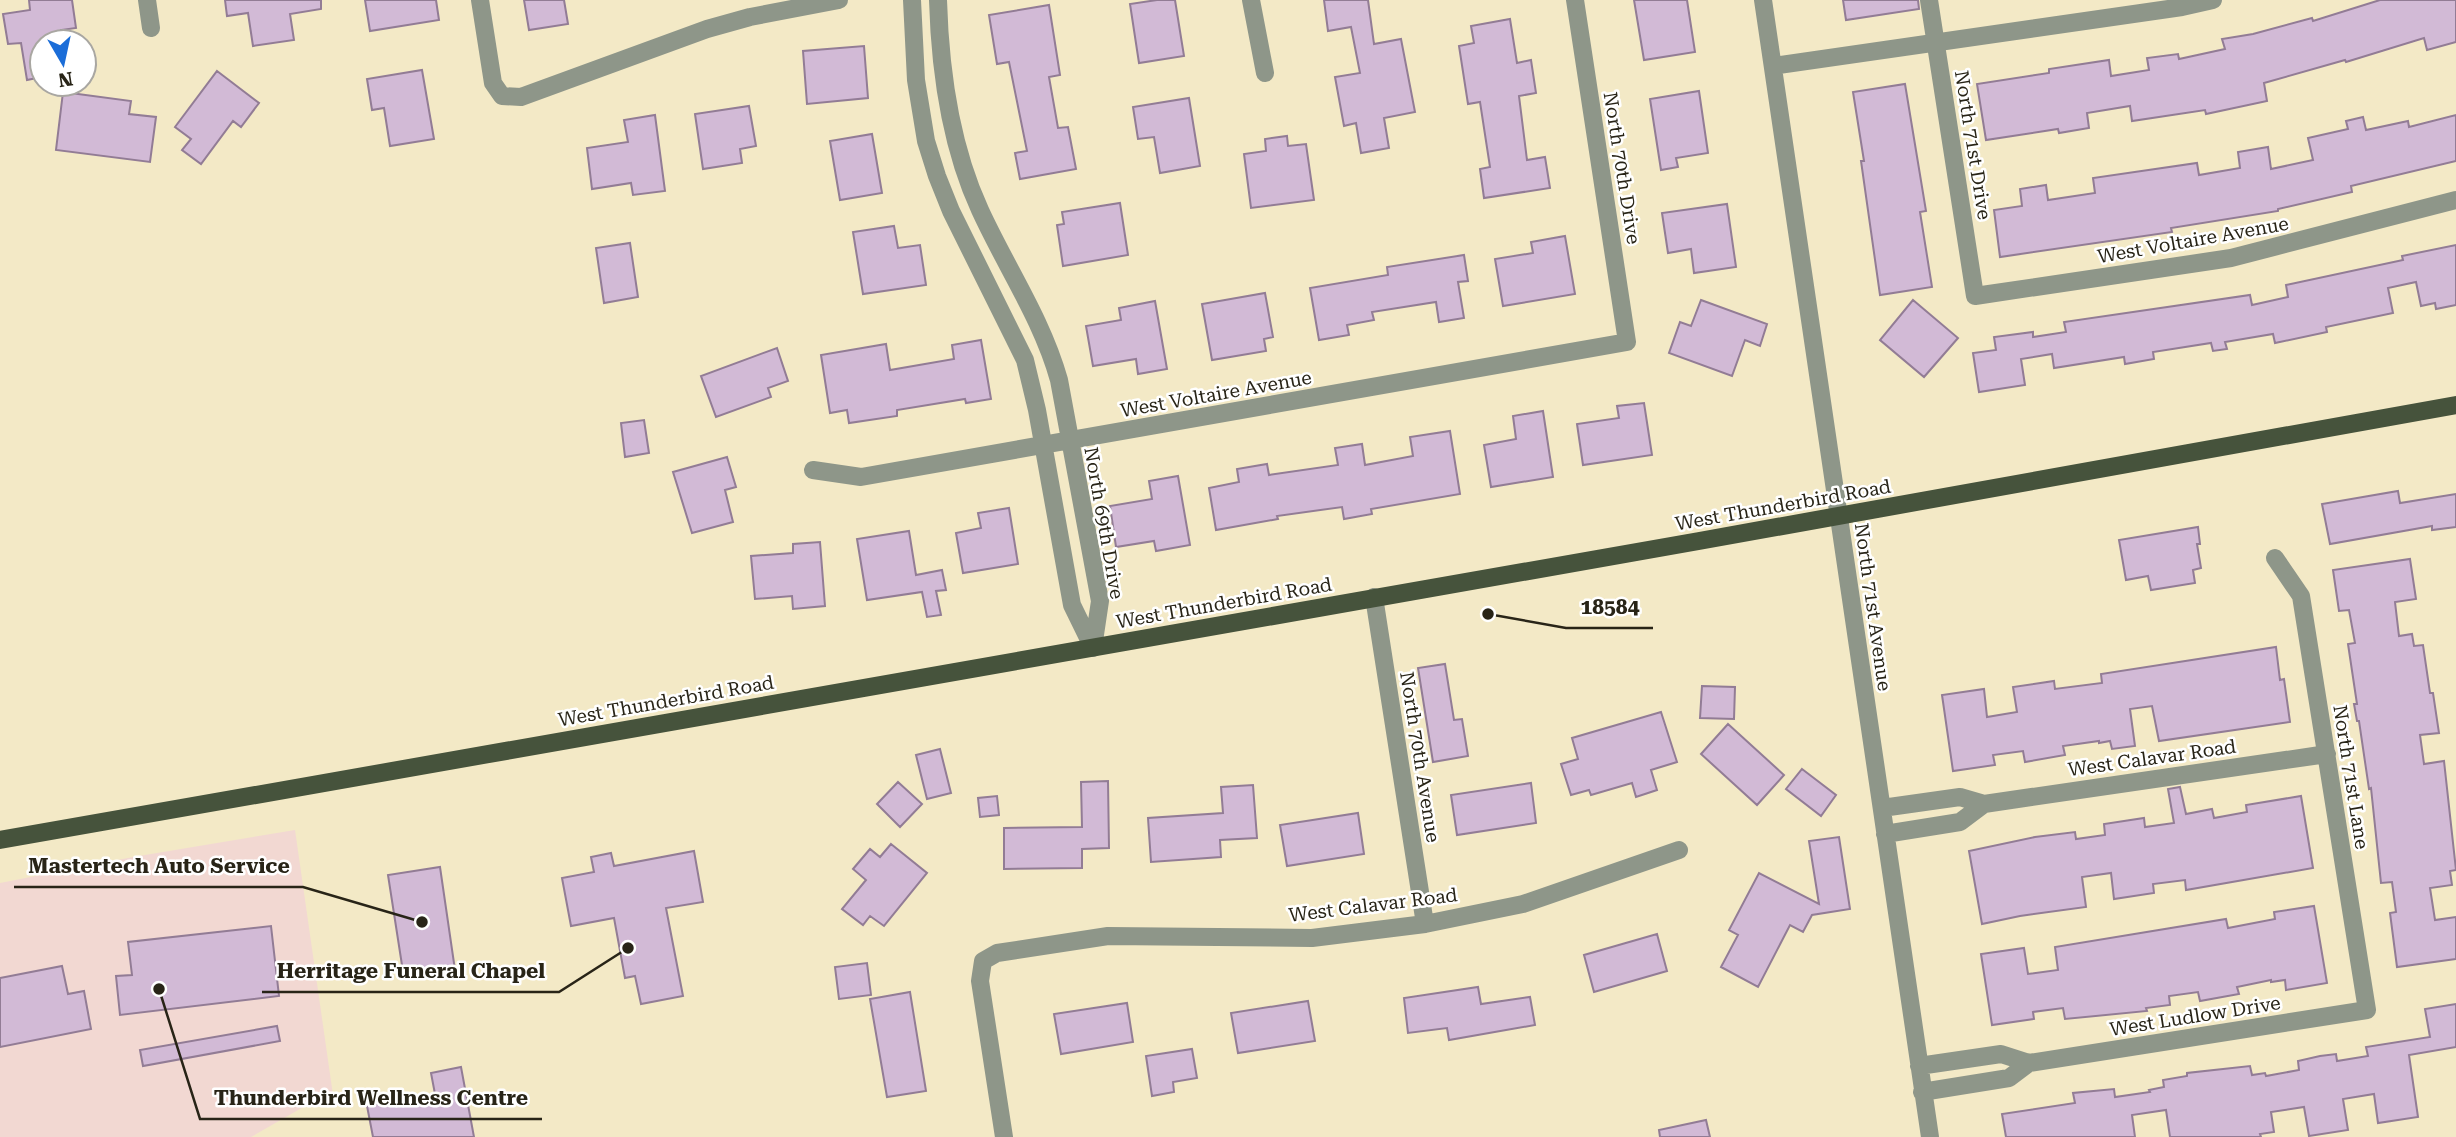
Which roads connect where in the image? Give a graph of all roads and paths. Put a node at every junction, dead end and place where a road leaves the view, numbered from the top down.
1 (147, 0) edge
2 (480, 0) edge
3 (839, 0) edge
4 (912, 0) edge
5 (938, 0) edge
6 (1251, 0) edge
7 (1575, 0) edge
8 (1763, 0) edge
9 (1929, 0) edge
10 (2213, 0) edge
11 (151, 28) dead end
12 (1936, 43) junction
13 (1773, 66) junction
14 (1265, 73) dead end
15 (975, 197) junction
16 (2456, 200) edge
17 (950, 208) junction
18 (1975, 296) joint
19 (1627, 342) joint
20 (2456, 405) edge
21 (1069, 441) junction
22 (1043, 445) junction
23 (813, 470) dead end
24 (1839, 516) junction
25 (2275, 558) dead end
26 (1374, 597) junction
27 (1093, 648) junction
28 (2327, 754) junction
29 (1939, 799) junction
30 (1984, 804) junction
31 (1882, 808) junction
32 (1944, 825) junction
33 (1885, 834) junction
34 (0, 840) edge
35 (1679, 850) dead end
36 (1425, 924) junction
37 (2367, 1010) joint
38 (1977, 1057) junction
39 (2029, 1063) junction
40 (1919, 1066) junction
41 (1981, 1083) junction
42 (1923, 1092) junction
43 (1004, 1137) edge
44 (1930, 1137) edge

1 - 11 street
2 - 3 street
4 - 17 street
5 - 15 street, North 69th Drive
6 - 14 street
7 - 19 street, North 70th Drive
8 - 13 street, North 71st Avenue
9 - 12 street, North 71st Drive
10 - 12 street
12 - 13 street
12 - 18 street, North 71st Drive
13 - 24 street, North 71st Avenue
15 - 17 street
15 - 21 street, North 69th Drive
16 - 18 street, West Voltaire Avenue
17 - 22 street
19 - 21 street, West Voltaire Avenue
20 - 24 main road, West Thunderbird Road
21 - 22 street, West Voltaire Avenue
21 - 27 street, North 69th Drive
22 - 23 street, West Voltaire Avenue
22 - 27 street
24 - 26 main road, West Thunderbird Road
24 - 31 street, North 71st Avenue
25 - 28 street, North 71st Lane
26 - 27 main road, West Thunderbird Road
26 - 36 street, North 70th Avenue
27 - 34 main road, West Thunderbird Road
28 - 30 street, West Calavar Road
28 - 37 street, North 71st Lane
29 - 30 street, West Calavar Road
29 - 31 street, West Calavar Road
29 - 32 street
30 - 32 street, West Calavar Road
31 - 33 street, North 71st Avenue
32 - 33 street, West Calavar Road
33 - 40 street, North 71st Avenue
35 - 36 street, West Calavar Road
36 - 43 street, West Calavar Road
37 - 39 street, West Ludlow Drive
38 - 39 street, West Ludlow Drive
38 - 40 street, West Ludlow Drive
38 - 41 street
39 - 41 street, West Ludlow Drive
40 - 42 street, North 71st Avenue
41 - 42 street, West Ludlow Drive
42 - 44 street, North 71st Avenue

